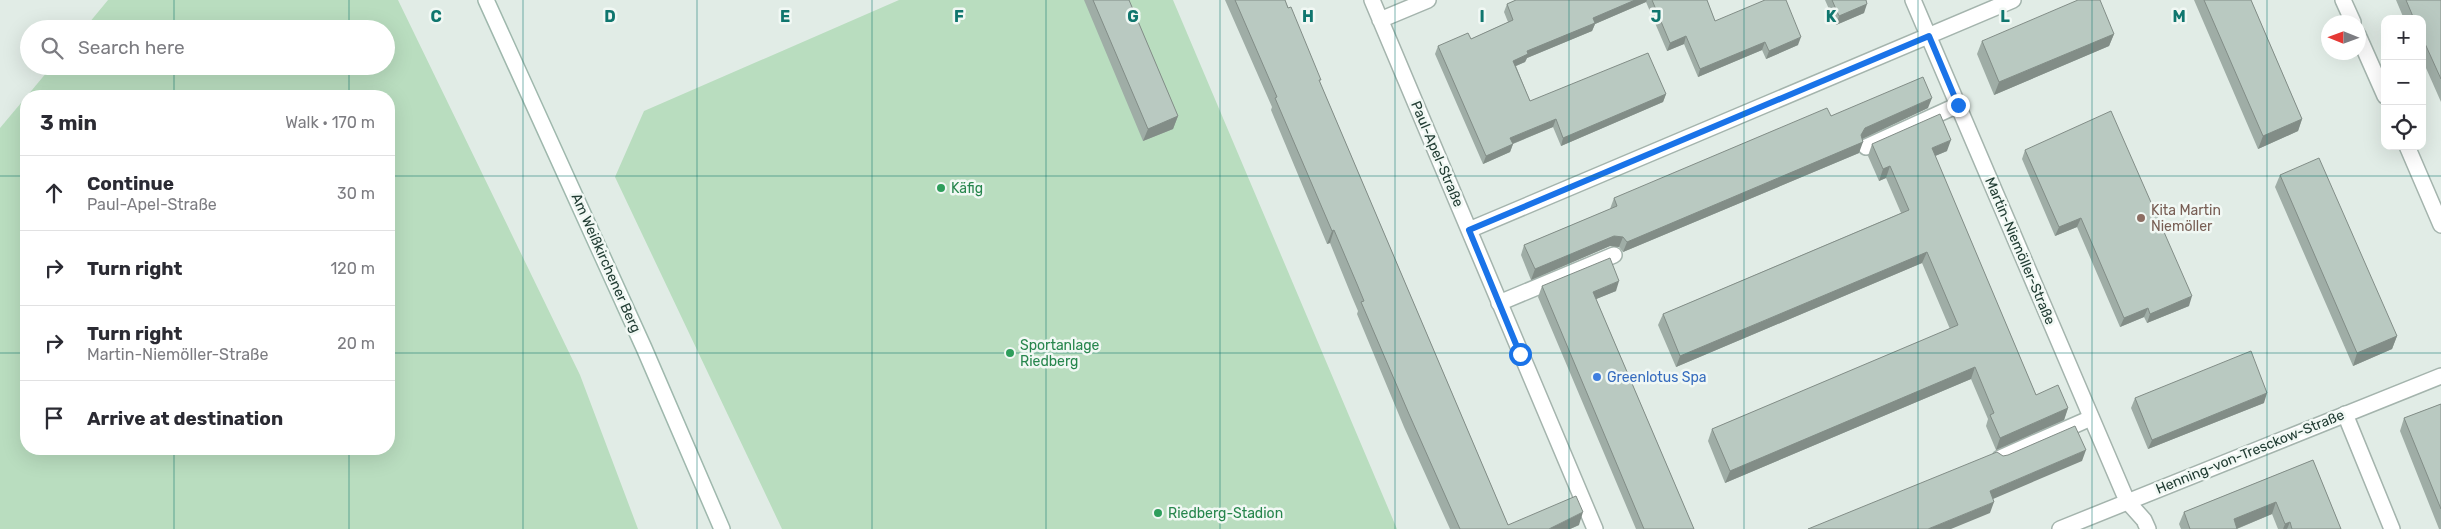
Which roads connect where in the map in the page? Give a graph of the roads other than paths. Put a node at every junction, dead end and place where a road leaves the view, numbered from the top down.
1 (486, 0) edge
2 (1372, 0) edge
3 (1428, 0) edge
4 (1913, 0) edge
5 (2013, 0) edge
6 (2343, 0) edge
7 (2350, 15) edge
8 (1380, 20) junction
9 (1929, 36) junction
10 (2366, 53) edge
11 (2381, 87) edge
12 (1958, 105) junction
13 (1866, 146) dead end
14 (2409, 150) edge
15 (2441, 225) edge
16 (1469, 230) junction
17 (1614, 255) dead end
18 (1499, 303) junction
19 (2441, 376) edge
20 (2345, 414) junction
21 (2091, 418) junction
22 (2000, 458) edge
23 (2127, 501) junction
24 (722, 529) edge
25 (1594, 529) edge
26 (2060, 529) edge
27 (2148, 529) edge
28 (2392, 529) edge

1 - 24 street, Am Weißkirchener Berg
2 - 8 street, Paul-Apel-Straße
3 - 8 street
4 - 9 street, Martin-Niemöller-Straße
5 - 9 street
6 - 7 street
8 - 16 street, Paul-Apel-Straße
9 - 12 street, Martin-Niemöller-Straße
9 - 16 street
10 - 11 street
12 - 13 street
12 - 21 street, Martin-Niemöller-Straße
14 - 15 street
16 - 18 street, Paul-Apel-Straße
17 - 18 street
18 - 25 street, Paul-Apel-Straße
19 - 20 street, Henning-von-Tresckow-Straße
20 - 23 street, Henning-von-Tresckow-Straße
20 - 28 street
21 - 22 street
21 - 23 street, Martin-Niemöller-Straße
23 - 26 street, Henning-von-Tresckow-Straße
23 - 27 street, Martin-Niemöller-Straße

